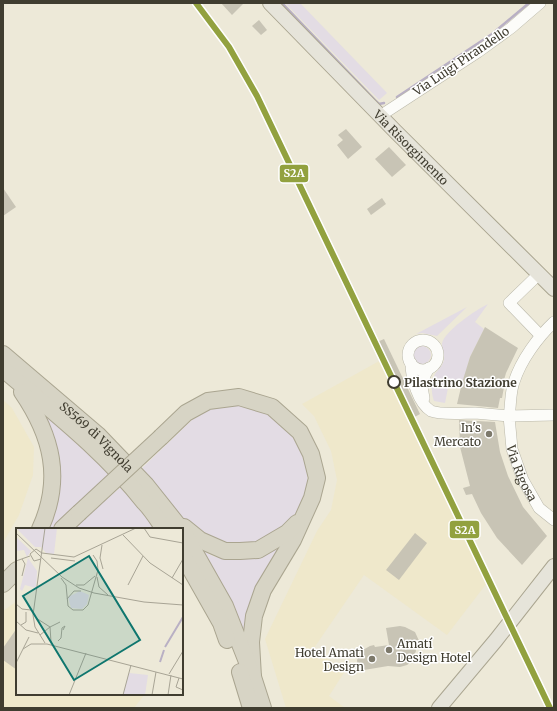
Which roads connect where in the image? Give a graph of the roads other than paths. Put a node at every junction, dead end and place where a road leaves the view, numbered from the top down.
1 (270, 3) edge
2 (540, 3) edge
3 (380, 116) junction
4 (539, 274) junction
5 (554, 289) edge
6 (554, 322) edge
7 (540, 335) junction
8 (3, 354) edge
9 (411, 363) junction
10 (429, 368) junction
11 (7, 372) edge
12 (427, 406) junction
13 (554, 415) edge
14 (509, 416) junction
15 (303, 518) junction
16 (554, 520) edge
17 (40, 528) edge
18 (63, 528) edge
19 (176, 528) edge
20 (183, 532) edge
21 (183, 539) edge
22 (183, 556) edge
23 (554, 566) edge
24 (16, 571) edge
25 (183, 576) edge
26 (3, 584) edge
27 (220, 623) junction
28 (253, 677) junction
29 (442, 705) edge
30 (251, 708) edge
31 (263, 708) edge

1 - 3 main road, Via Risorgimento
2 - 3 street, Via Luigi Pirandello
3 - 4 main road, Via Risorgimento
4 - 5 main road, Via Risorgimento
4 - 7 street
6 - 7 street, Via Rigosa
7 - 14 street, Via Rigosa
8 - 19 highway, SS569 di Vignola
9 - 10 street
9 - 10 street
9 - 12 street
10 - 12 street
11 - 17 highway
11 - 19 highway, SS569 di Vignola
12 - 14 street
13 - 14 street
14 - 16 street, Via Rigosa
15 - 18 highway, bridge
15 - 20 highway
15 - 28 highway
21 - 28 highway, SS569 di Vignola
22 - 27 highway
23 - 29 main road
24 - 26 highway
25 - 27 highway
27 - 30 highway
28 - 31 highway, SS569 di Vignola

